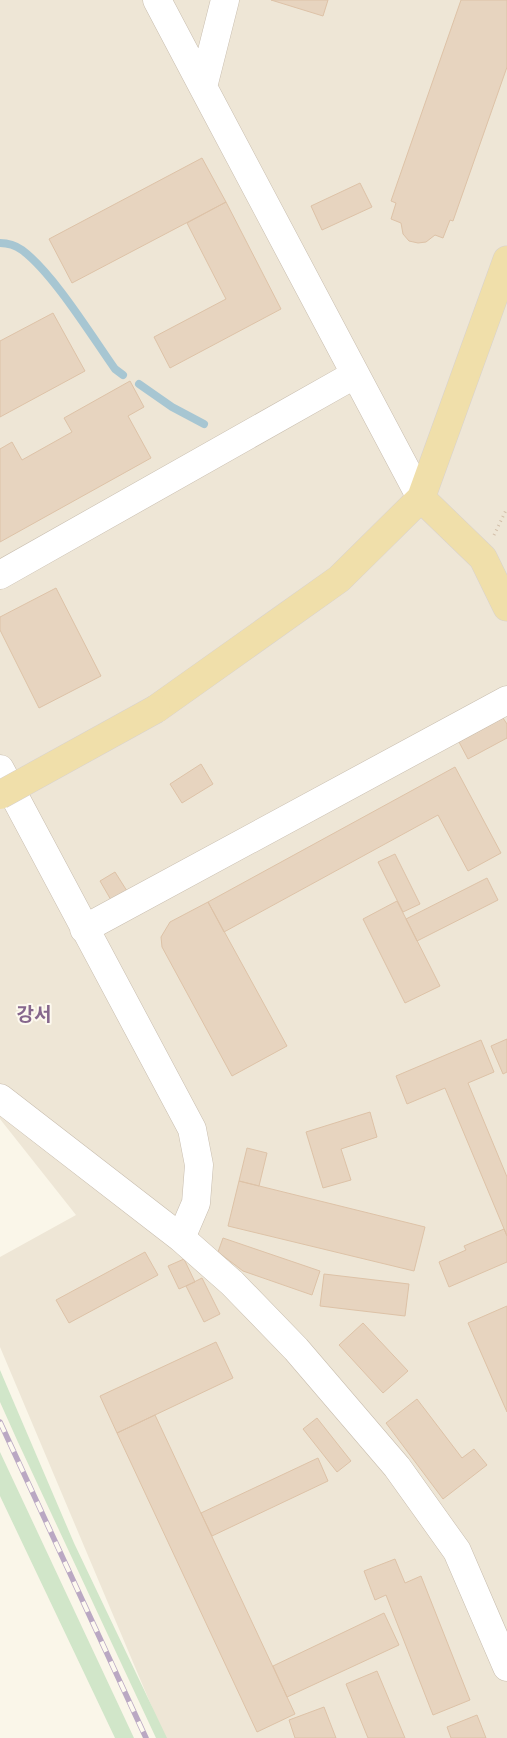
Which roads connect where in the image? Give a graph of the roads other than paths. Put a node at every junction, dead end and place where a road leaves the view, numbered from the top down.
1 (157, 0) edge
2 (225, 0) edge
3 (203, 87) junction
4 (507, 260) edge
5 (354, 375) junction
6 (421, 498) junction
7 (0, 574) edge
8 (507, 607) edge
9 (507, 700) edge
10 (0, 769) edge
11 (0, 795) edge
12 (84, 929) junction
13 (0, 1098) edge
14 (181, 1238) junction
15 (507, 1667) edge

1 - 3 street
2 - 3 street
3 - 5 street
4 - 6 main road
5 - 6 street
5 - 7 street
6 - 8 main road
6 - 11 main road, bridge
9 - 12 street
10 - 12 street
12 - 14 street
13 - 14 street
14 - 15 street

